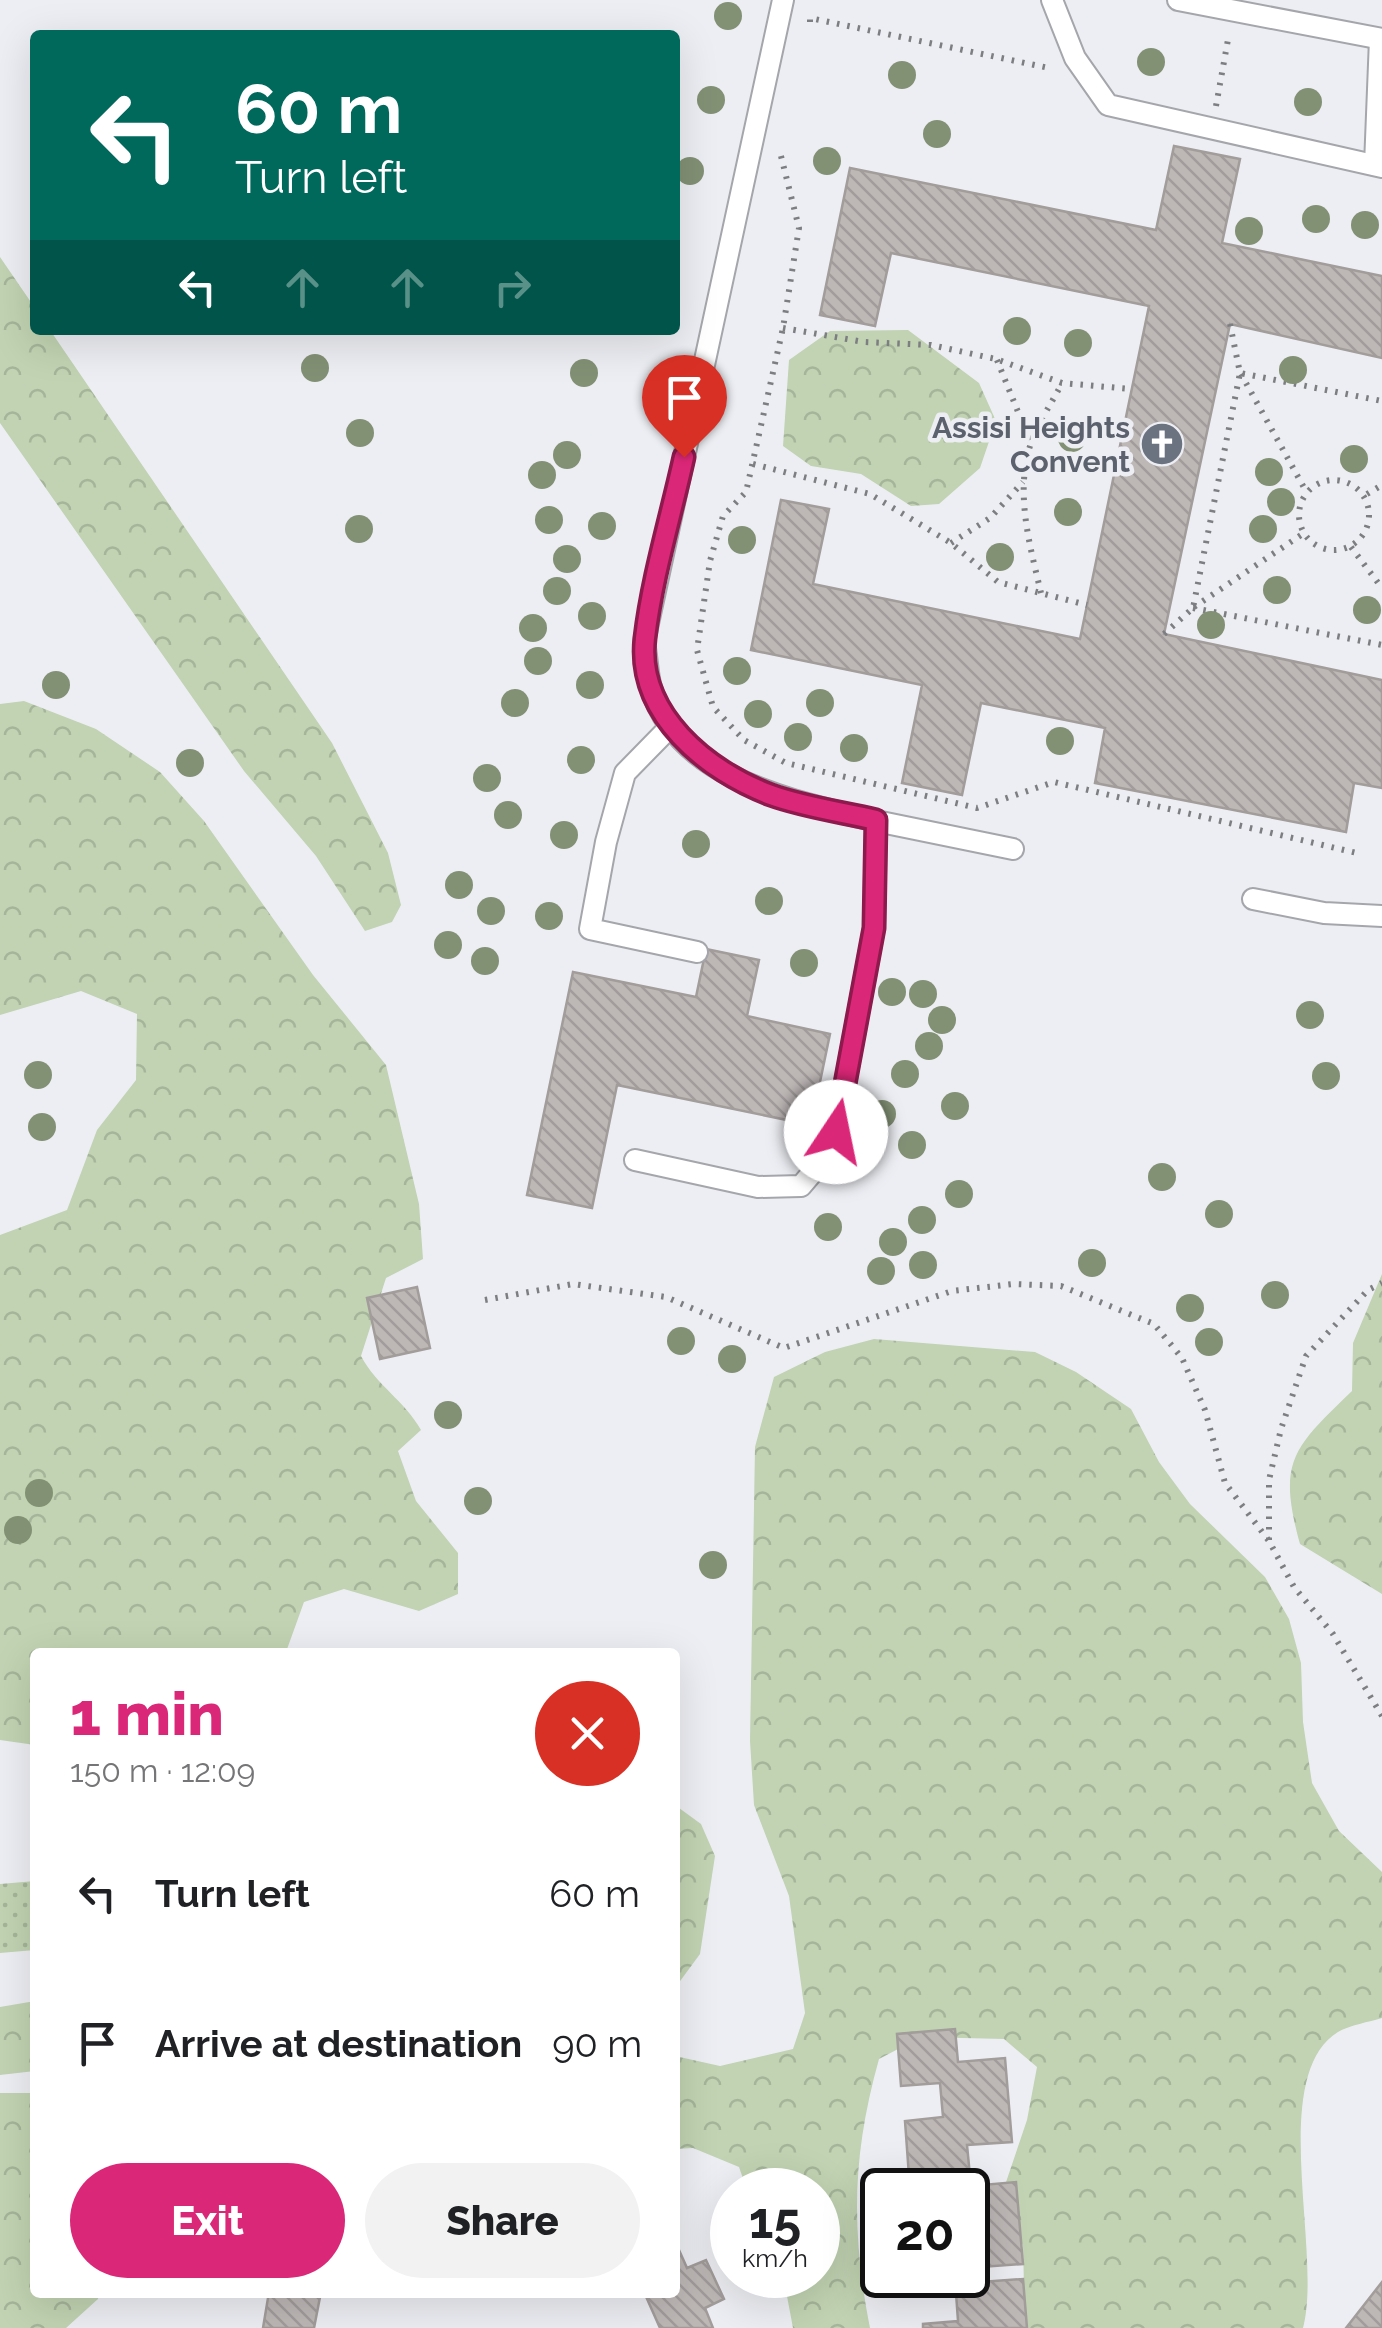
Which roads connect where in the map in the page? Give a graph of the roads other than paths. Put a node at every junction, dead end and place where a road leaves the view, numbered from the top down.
1 (783, 0) edge
2 (1052, 0) edge
3 (1178, 0) edge
4 (1381, 39) edge
5 (1378, 166) edge
6 (670, 727) junction
7 (876, 820) junction
8 (1013, 849) dead end
9 (1253, 899) dead end
10 (1382, 916) edge
11 (697, 952) dead end
12 (635, 1160) dead end

1 - 6 lane
2 - 5 lane
3 - 4 lane
4 - 5 lane
6 - 7 lane
6 - 11 lane
7 - 8 lane
7 - 12 lane
9 - 10 lane

